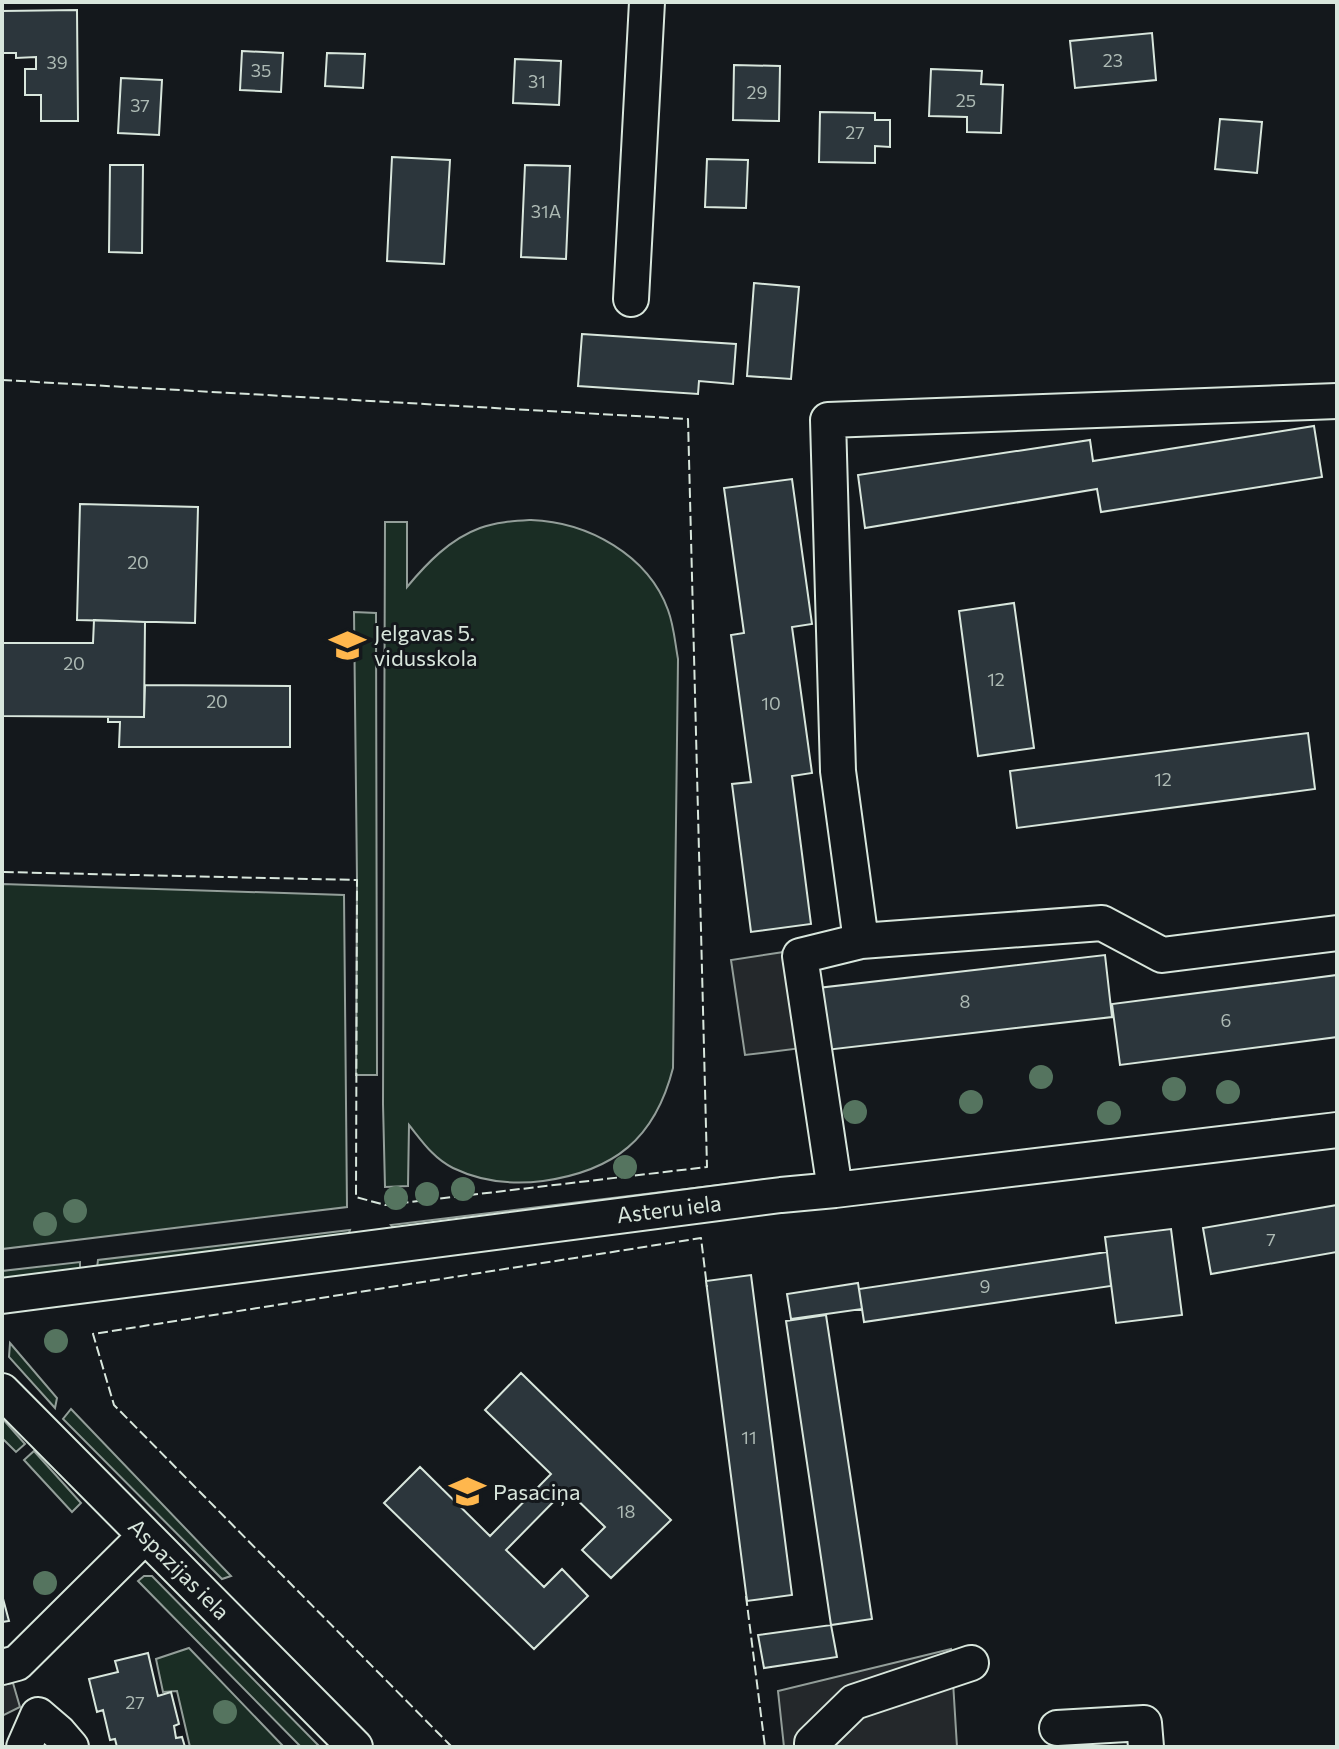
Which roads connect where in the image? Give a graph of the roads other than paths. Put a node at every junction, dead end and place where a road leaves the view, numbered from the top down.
1 (647, 2) edge
2 (631, 299) dead end
3 (1337, 401) edge
4 (1337, 933) edge
5 (861, 941) junction
6 (1337, 1130) edge
7 (835, 1190) junction
8 (2, 1296) edge
9 (2, 1391) edge
10 (145, 1536) junction
11 (971, 1663) dead end
12 (10, 1665) edge
13 (38, 1715) junction
14 (1057, 1728) dead end
15 (24, 1747) edge
16 (71, 1747) edge
17 (355, 1747) edge
18 (812, 1747) edge
19 (1146, 1747) edge

1 - 2 street
3 - 5 street
4 - 5 street
5 - 7 street
6 - 7 street, Asteru iela
7 - 8 street, Asteru iela
9 - 10 street, Aspazijas iela
10 - 12 street
10 - 17 street, Aspazijas iela
11 - 18 street
12 - 13 street
13 - 15 street
13 - 16 street
14 - 19 street

